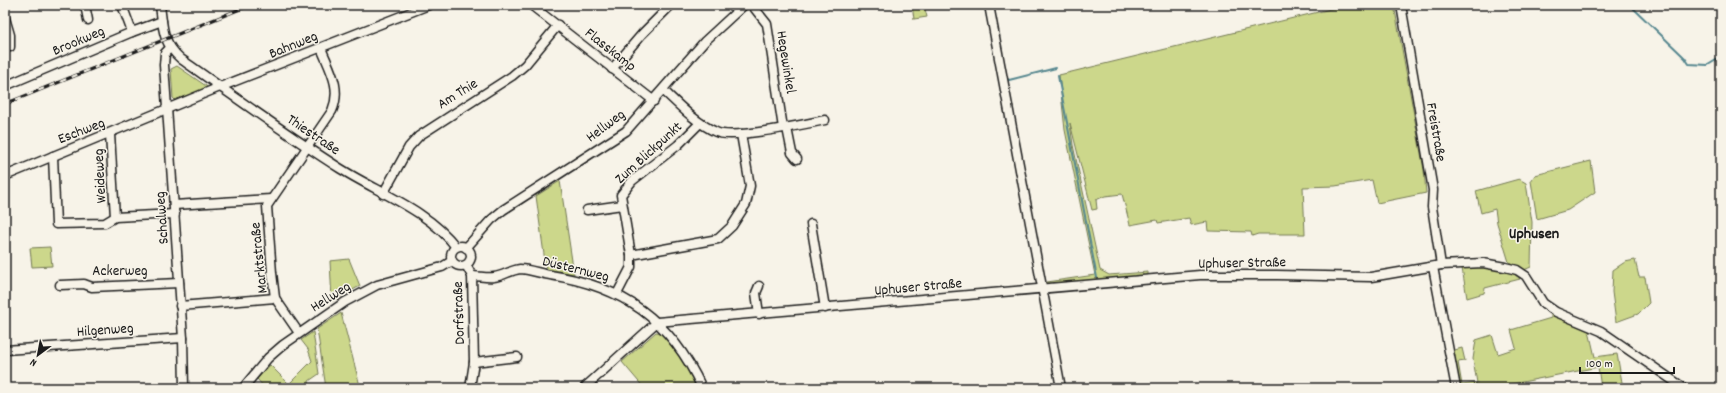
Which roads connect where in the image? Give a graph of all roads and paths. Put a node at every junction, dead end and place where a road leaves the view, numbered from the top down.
1 (85, 5) edge
2 (122, 5) edge
3 (160, 5) edge
4 (429, 5) edge
5 (531, 5) edge
6 (671, 5) edge
7 (744, 5) edge
8 (752, 5) edge
9 (989, 5) edge
10 (1401, 5) edge
11 (5, 18) edge
12 (88, 20) dead end
13 (162, 22) junction
14 (558, 25) junction
15 (132, 32) junction
16 (10, 47) dead end
17 (170, 48) junction
18 (321, 48) junction
19 (612, 69) junction
20 (5, 86) edge
21 (222, 88) junction
22 (663, 90) junction
23 (654, 101) junction
24 (167, 110) junction
25 (825, 120) dead end
26 (700, 123) junction
27 (785, 128) junction
28 (110, 134) junction
29 (741, 134) junction
30 (308, 147) junction
31 (53, 156) junction
32 (797, 159) dead end
33 (5, 176) edge
34 (384, 194) junction
35 (271, 199) junction
36 (622, 205) junction
37 (175, 209) junction
38 (587, 210) dead end
39 (115, 217) junction
40 (811, 224) dead end
41 (456, 247) junction
42 (466, 248) junction
43 (631, 255) junction
44 (452, 261) junction
45 (1442, 264) junction
46 (466, 265) junction
47 (1433, 267) junction
48 (472, 276) junction
49 (179, 283) junction
50 (60, 285) dead end
51 (759, 286) dead end
52 (1042, 290) junction
53 (617, 294) junction
54 (275, 298) junction
55 (180, 306) junction
56 (824, 308) junction
57 (759, 314) junction
58 (657, 322) junction
59 (299, 332) junction
60 (183, 338) junction
61 (5, 350) edge
62 (517, 357) dead end
63 (474, 362) junction
64 (184, 388) edge
65 (243, 388) edge
66 (462, 388) edge
67 (465, 388) edge
68 (470, 388) edge
69 (584, 388) edge
70 (702, 388) edge
71 (1061, 388) edge
72 (1456, 388) edge
73 (1684, 388) edge

1 - 12 street
2 - 15 street
3 - 13 street, Thiestraße
4 - 18 street, Bahnweg
5 - 14 street, Flasskamp
6 - 19 street
7 - 22 street, Hellweg
8 - 27 street, Hegewinkel
9 - 52 street
10 - 45 street, Freistraße
11 - 16 street
13 - 15 street, Brookweg
13 - 17 street, Thiestraße
14 - 19 street, Flasskamp
14 - 34 street, Am Thie
15 - 20 street, Brookweg
17 - 21 street, Thiestraße
17 - 24 street, Schalweg
18 - 21 street, Bahnweg
18 - 30 street, Marktstraße
19 - 23 street, Flasskamp
21 - 24 street, Bahnweg
21 - 30 street, Thiestraße
22 - 23 street, Hellweg
22 - 26 street
23 - 42 street, Hellweg
24 - 28 street, Eschweg
24 - 37 street, Schalweg
25 - 27 street
26 - 29 street
26 - 36 street, Zum Blickpunkt
27 - 29 street
27 - 32 street, Hegewinkel
28 - 31 street, Eschweg
28 - 39 street, Weideweg
29 - 43 street
30 - 34 street, Thiestraße
30 - 35 street, Marktstraße
31 - 33 street, Eschweg
31 - 39 street, Marktstraße
34 - 41 street, Thiestraße
35 - 37 street, Marktstraße
35 - 54 street, Marktstraße
36 - 38 street, Zum Blickpunkt
36 - 43 street, Zum Blickpunkt
37 - 39 street, Marktstraße
37 - 49 street, Schalweg
40 - 56 street
41 - 42 street
41 - 44 street
42 - 46 street
43 - 53 street, Zum Blickpunkt
44 - 46 street
44 - 59 street, Hellweg
45 - 47 street, Uphuser Straße
45 - 73 street, Uphuser Straße
46 - 48 street, Dorfstraße
47 - 52 street, Uphuser Straße
47 - 72 street
48 - 53 street, Düsternweg
48 - 63 street, Dorfstraße
49 - 50 street, Ackerweg
49 - 55 street, Schalweg
51 - 57 street
52 - 56 street, Uphuser Straße
52 - 71 street
53 - 58 street, Düsternweg
54 - 55 street
54 - 59 street, Marktstraße
55 - 60 street, Schalweg
56 - 57 street, Uphuser Straße
57 - 58 street, Uphuser Straße
58 - 69 street
58 - 70 street, Düsternweg
59 - 65 street, Hellweg
60 - 61 street, Hilgenweg
60 - 64 street, Schalweg
62 - 63 street, Dorfstraße
63 - 68 street, Dorfstraße
66 - 67 street

